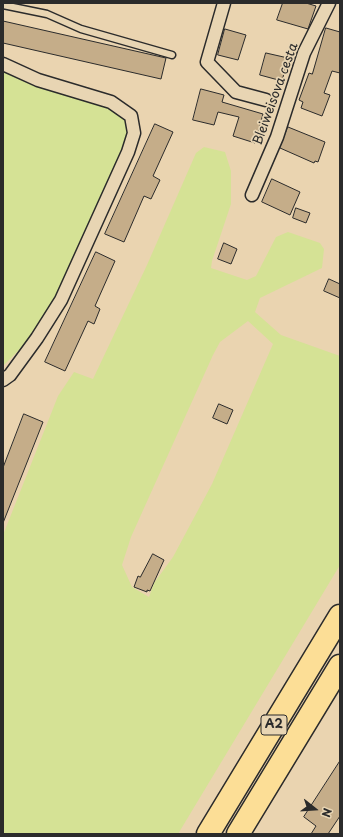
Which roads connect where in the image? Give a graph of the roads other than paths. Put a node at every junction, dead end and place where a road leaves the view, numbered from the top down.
1 (224, 3) edge
2 (329, 3) edge
3 (3, 5) edge
4 (172, 55) dead end
5 (3, 64) edge
6 (266, 100) dead end
7 (252, 195) dead end
8 (3, 380) edge
9 (340, 616) edge
10 (340, 666) edge
11 (208, 834) edge
12 (238, 834) edge

1 - 6 street, Bleiweisova cesta
2 - 7 street, Bleiweisova cesta
3 - 4 lane
5 - 8 street
9 - 11 highway, A2
10 - 12 highway, A2

